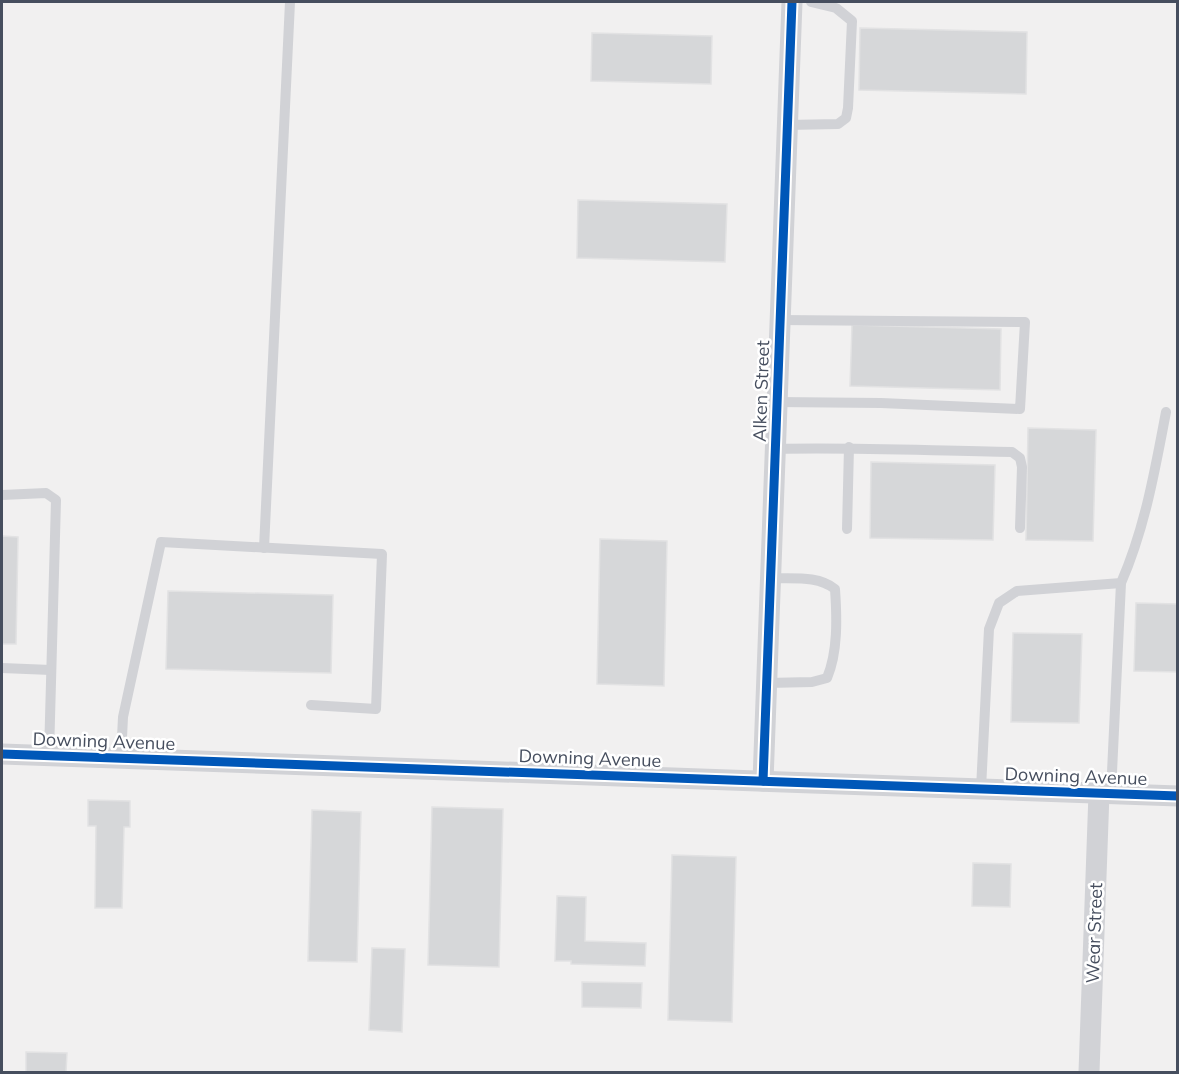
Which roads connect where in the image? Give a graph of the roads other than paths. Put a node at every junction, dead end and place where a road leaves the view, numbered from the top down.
1 (290, 2) edge
2 (792, 2) edge
3 (811, 2) edge
4 (787, 125) junction
5 (780, 320) junction
6 (777, 402) junction
7 (1166, 412) dead end
8 (849, 447) junction
9 (776, 449) junction
10 (2, 495) edge
11 (1020, 528) dead end
12 (847, 530) dead end
13 (264, 548) junction
14 (771, 578) junction
15 (1121, 583) junction
16 (2, 668) edge
17 (51, 670) junction
18 (767, 683) junction
19 (311, 705) dead end
20 (2, 754) edge
21 (50, 755) junction
22 (121, 758) junction
23 (764, 781) junction
24 (981, 789) junction
25 (1105, 793) junction
26 (1178, 796) edge
27 (1089, 1072) edge

1 - 13 lane
2 - 4 street, Alken Street
3 - 4 lane
4 - 5 street, Alken Street
5 - 6 street, Alken Street
5 - 6 lane
6 - 9 street, Alken Street
7 - 15 lane
8 - 9 lane
8 - 11 lane
8 - 12 lane
9 - 14 street, Alken Street
10 - 17 lane
13 - 19 lane
13 - 22 lane
14 - 18 street, Alken Street
14 - 18 lane
15 - 24 lane
15 - 25 lane
16 - 17 lane
17 - 21 lane
18 - 23 street, Alken Street
20 - 21 street, Downing Avenue
21 - 22 street, Downing Avenue
22 - 23 street, Downing Avenue
23 - 24 street, Downing Avenue
24 - 25 street, Downing Avenue
25 - 26 street, Downing Avenue
25 - 27 street, Wear Street

